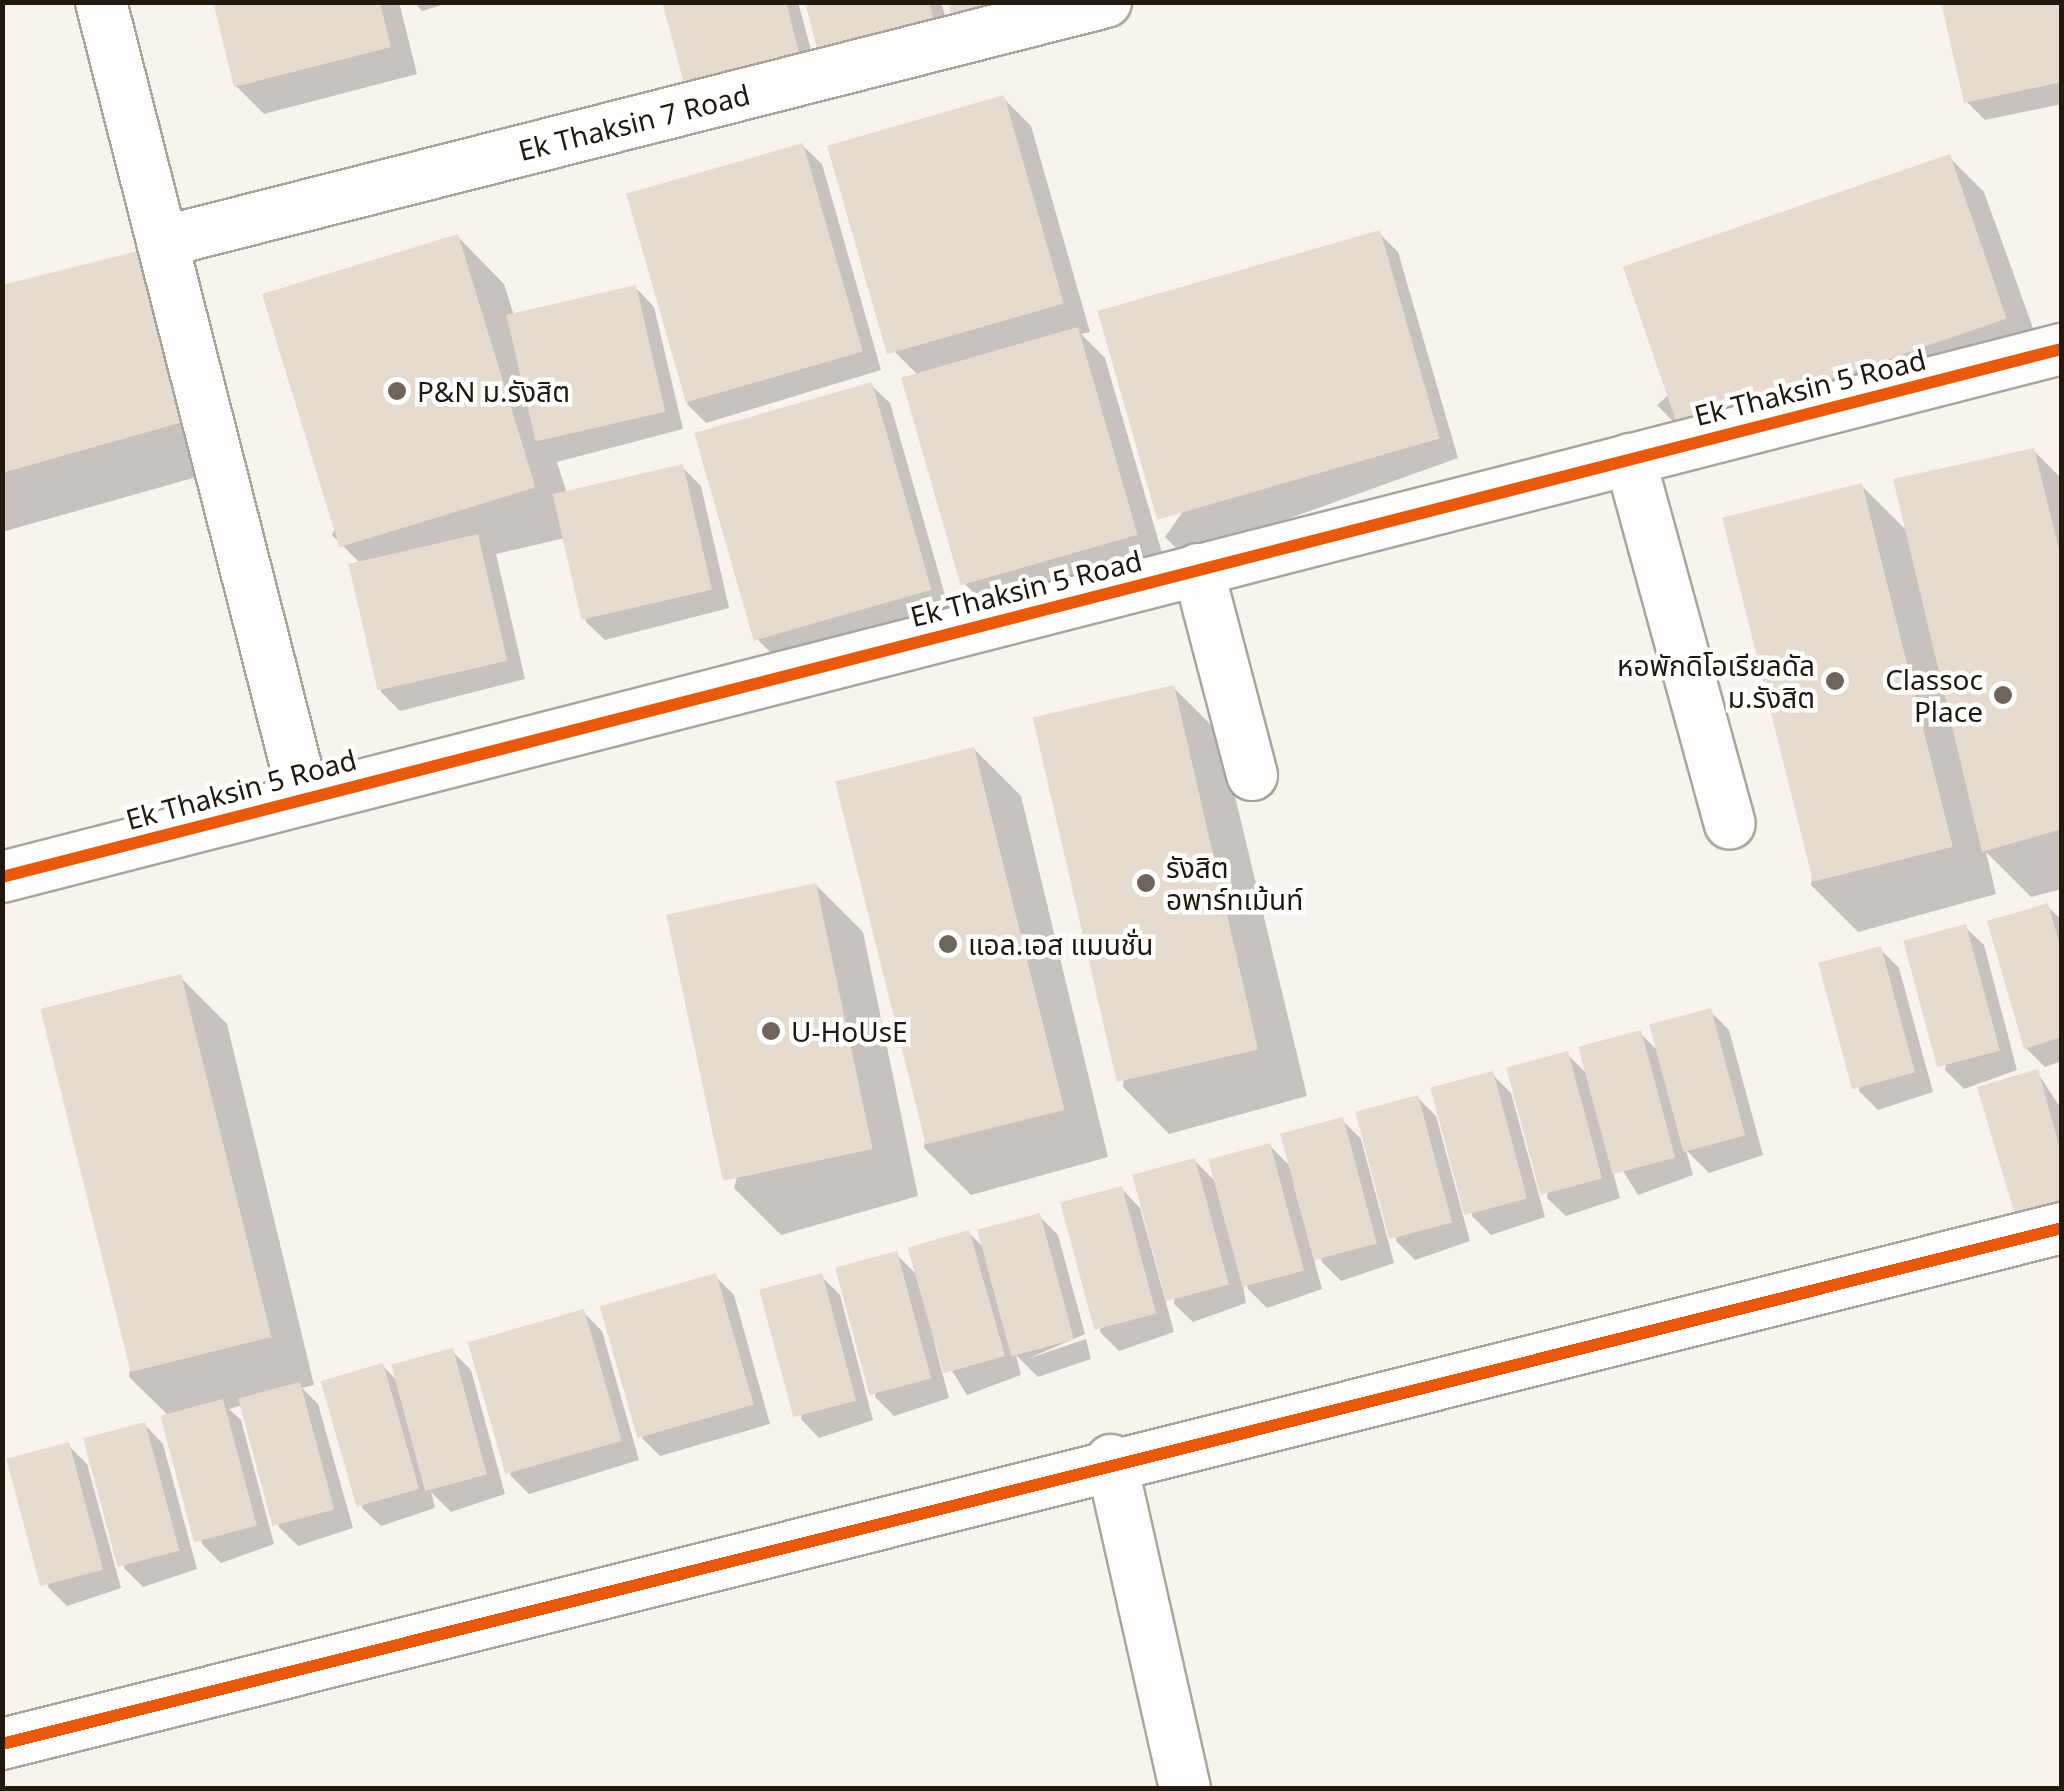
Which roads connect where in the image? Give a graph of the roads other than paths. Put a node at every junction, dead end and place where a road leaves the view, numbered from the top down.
1 (101, 2) edge
2 (1106, 2) edge
3 (162, 242) junction
4 (2062, 349) edge
5 (1630, 459) junction
6 (1198, 569) junction
7 (1252, 775) dead end
8 (304, 798) junction
9 (1730, 824) dead end
10 (2, 877) edge
11 (2062, 1228) edge
12 (1111, 1460) junction
13 (2, 1744) edge
14 (1185, 1788) edge

1 - 3 street
2 - 3 street, Ek Thaksin 7 Road
3 - 8 street
4 - 5 street, Ek Thaksin 5 Road
5 - 6 street, Ek Thaksin 5 Road
5 - 9 street
6 - 7 street
6 - 8 street, Ek Thaksin 5 Road
8 - 10 street, Ek Thaksin 5 Road
11 - 12 street
12 - 13 street
12 - 14 street

